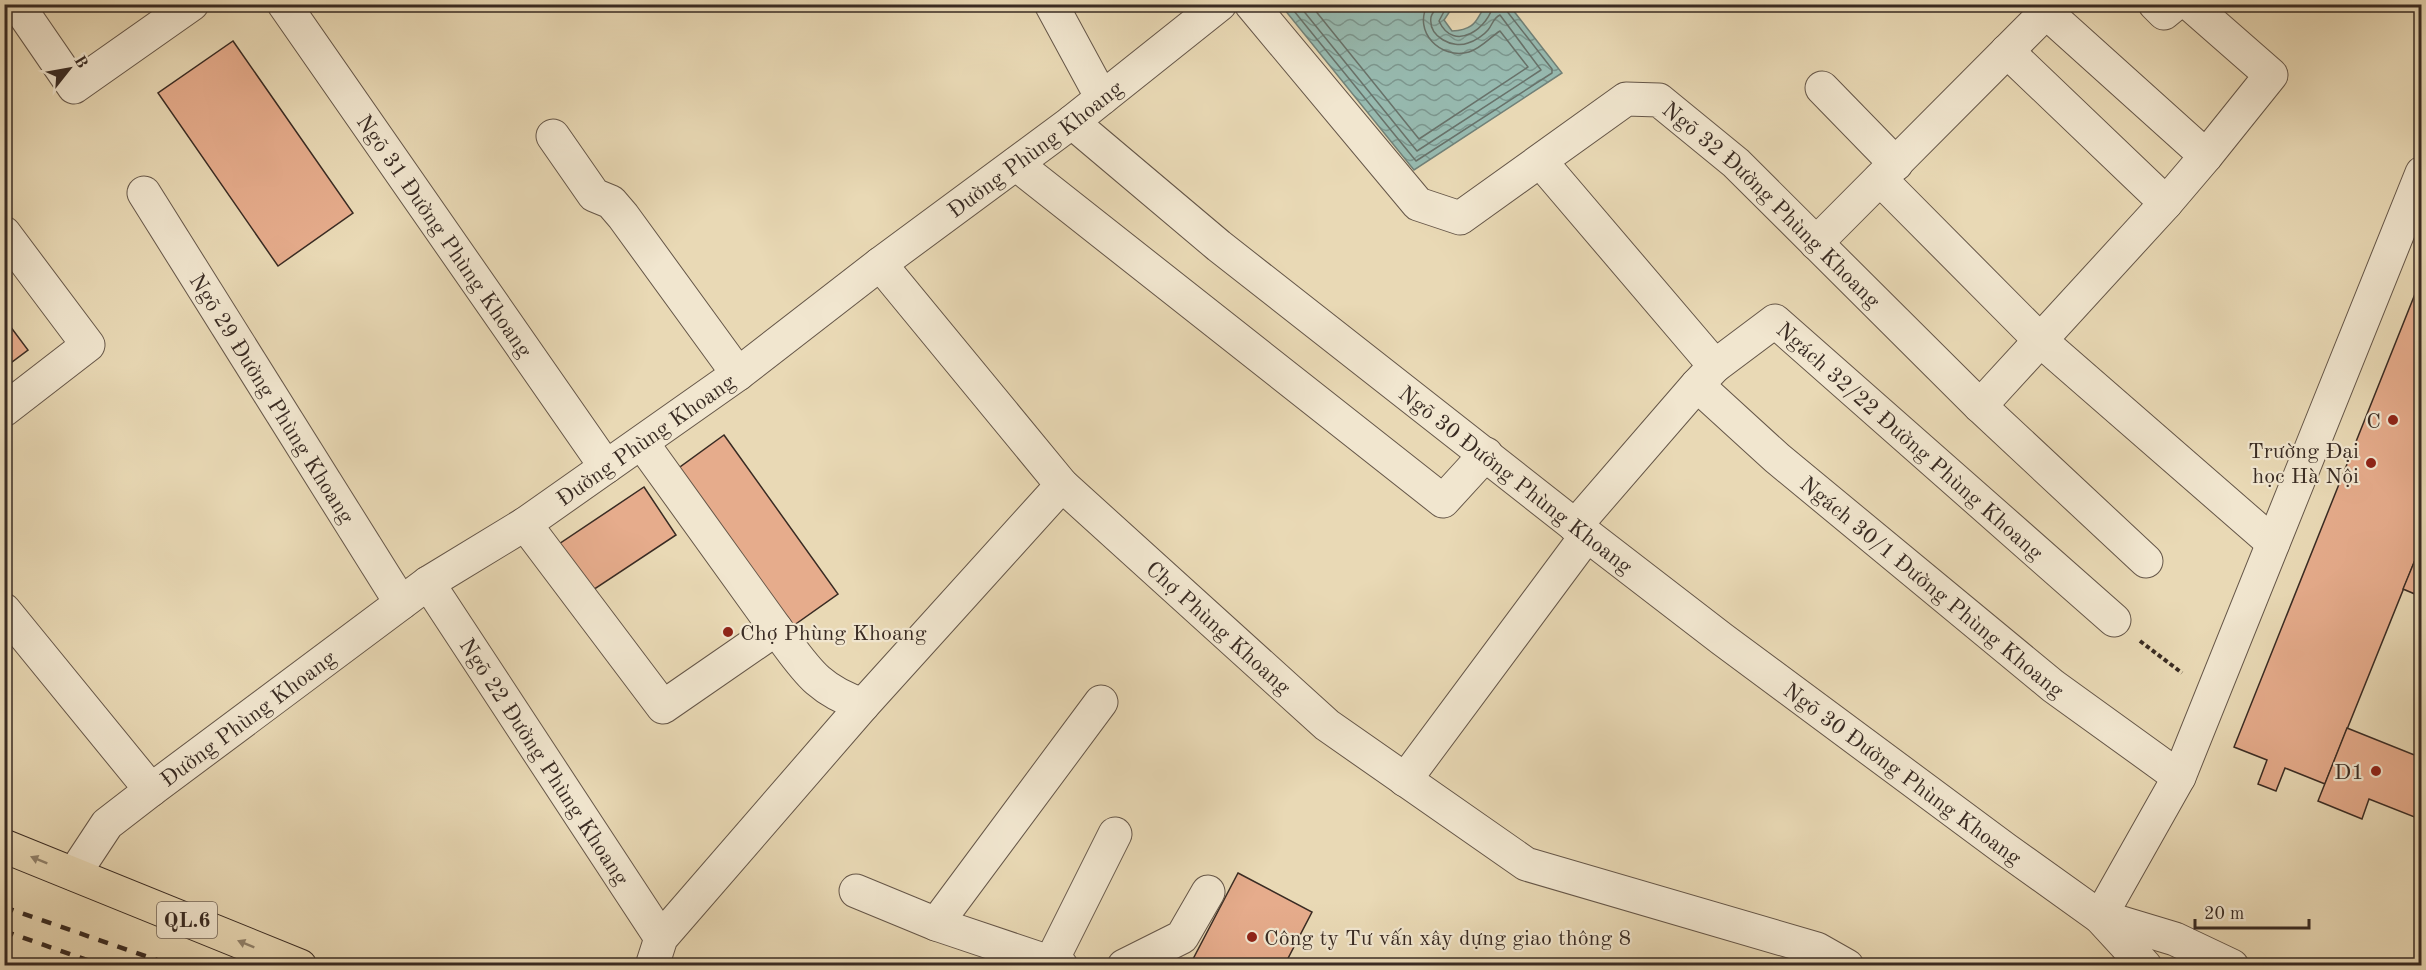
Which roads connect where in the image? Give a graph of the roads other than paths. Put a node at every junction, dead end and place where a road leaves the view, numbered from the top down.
1 (17, 4) edge
2 (192, 4) edge
3 (284, 4) edge
4 (1051, 4) edge
5 (1220, 4) edge
6 (1251, 4) edge
7 (2155, 4) edge
8 (2175, 4) edge
9 (2190, 4) edge
10 (2050, 8) edge
11 (2007, 51) junction
12 (1822, 88) dead end
13 (1101, 98) junction
14 (1072, 122) junction
15 (553, 136) dead end
16 (2206, 156) junction
17 (1541, 162) junction
18 (1016, 164) junction
19 (1888, 171) junction
20 (2421, 173) edge
21 (144, 193) dead end
22 (2166, 202) junction
23 (4, 233) edge
24 (1816, 243) junction
25 (880, 264) junction
26 (2041, 340) junction
27 (738, 374) junction
28 (1706, 376) junction
29 (1980, 406) junction
30 (4, 410) edge
31 (642, 442) junction
32 (1486, 454) junction
33 (606, 467) junction
34 (1062, 485) junction
35 (525, 524) junction
36 (1581, 531) junction
37 (2272, 543) junction
38 (2146, 561) dead end
39 (428, 583) junction
40 (401, 603) junction
41 (4, 610) edge
42 (2114, 620) road end
43 (776, 629) junction
44 (1101, 702) dead end
45 (863, 705) junction
46 (2179, 777) junction
47 (1405, 780) junction
48 (151, 790) junction
49 (1115, 834) dead end
50 (4, 846) edge
51 (74, 874) junction
52 (856, 891) dead end
53 (1208, 892) dead end
54 (2100, 917) junction
55 (936, 924) junction
56 (657, 952) edge
57 (1056, 964) edge
58 (300, 966) edge
59 (1124, 966) edge
60 (1847, 966) edge
61 (2145, 966) edge
62 (2232, 966) edge

1 - 2 street
3 - 33 street, Ngõ 31 Đường Phùng Khoang
4 - 13 street
5 - 13 street, Đường Phùng Khoang
6 - 17 street, Ngõ 32 Đường Phùng Khoang
7 - 8 street
9 - 16 street
10 - 11 street
10 - 16 street
11 - 19 street
11 - 22 street
12 - 19 street
13 - 14 street, Đường Phùng Khoang
14 - 18 street, Đường Phùng Khoang
14 - 32 street, Ngõ 30 Đường Phùng Khoang
15 - 27 street
16 - 22 street
17 - 24 street, Ngõ 32 Đường Phùng Khoang
17 - 28 street
18 - 25 street, Đường Phùng Khoang
18 - 32 street
19 - 24 street
19 - 26 street
20 - 37 street
21 - 40 street, Ngõ 29 Đường Phùng Khoang
22 - 26 street
23 - 30 street
24 - 29 street, Ngõ 32 Đường Phùng Khoang
25 - 27 street, Đường Phùng Khoang
25 - 34 street, Chợ Phùng Khoang
26 - 29 street
26 - 37 street
27 - 31 street, Đường Phùng Khoang
28 - 36 street
28 - 42 street, Ngách 32/22 Đường Phùng Khoang
28 - 46 street, Ngách 30/1 Đường Phùng Khoang
29 - 38 street, Ngõ 32 Đường Phùng Khoang
31 - 33 street, Đường Phùng Khoang
31 - 43 street
32 - 36 street, Ngõ 30 Đường Phùng Khoang
33 - 35 street, Đường Phùng Khoang
34 - 45 street
34 - 47 street, Chợ Phùng Khoang
35 - 39 street, Đường Phùng Khoang
35 - 43 street
36 - 47 street
36 - 54 street, Ngõ 30 Đường Phùng Khoang
37 - 46 street
39 - 40 street, Đường Phùng Khoang
39 - 56 street, Ngõ 22 Đường Phùng Khoang
40 - 48 street, Đường Phùng Khoang
41 - 48 street
43 - 45 street
44 - 55 street
45 - 56 street
46 - 54 street
47 - 60 street, Chợ Phùng Khoang
48 - 51 street, Đường Phùng Khoang
49 - 57 street
51 -> 50 highway, QL.6
58 -> 51 highway, QL.6
52 - 55 street
53 - 59 street
54 - 61 street
54 - 62 street
55 - 57 street

